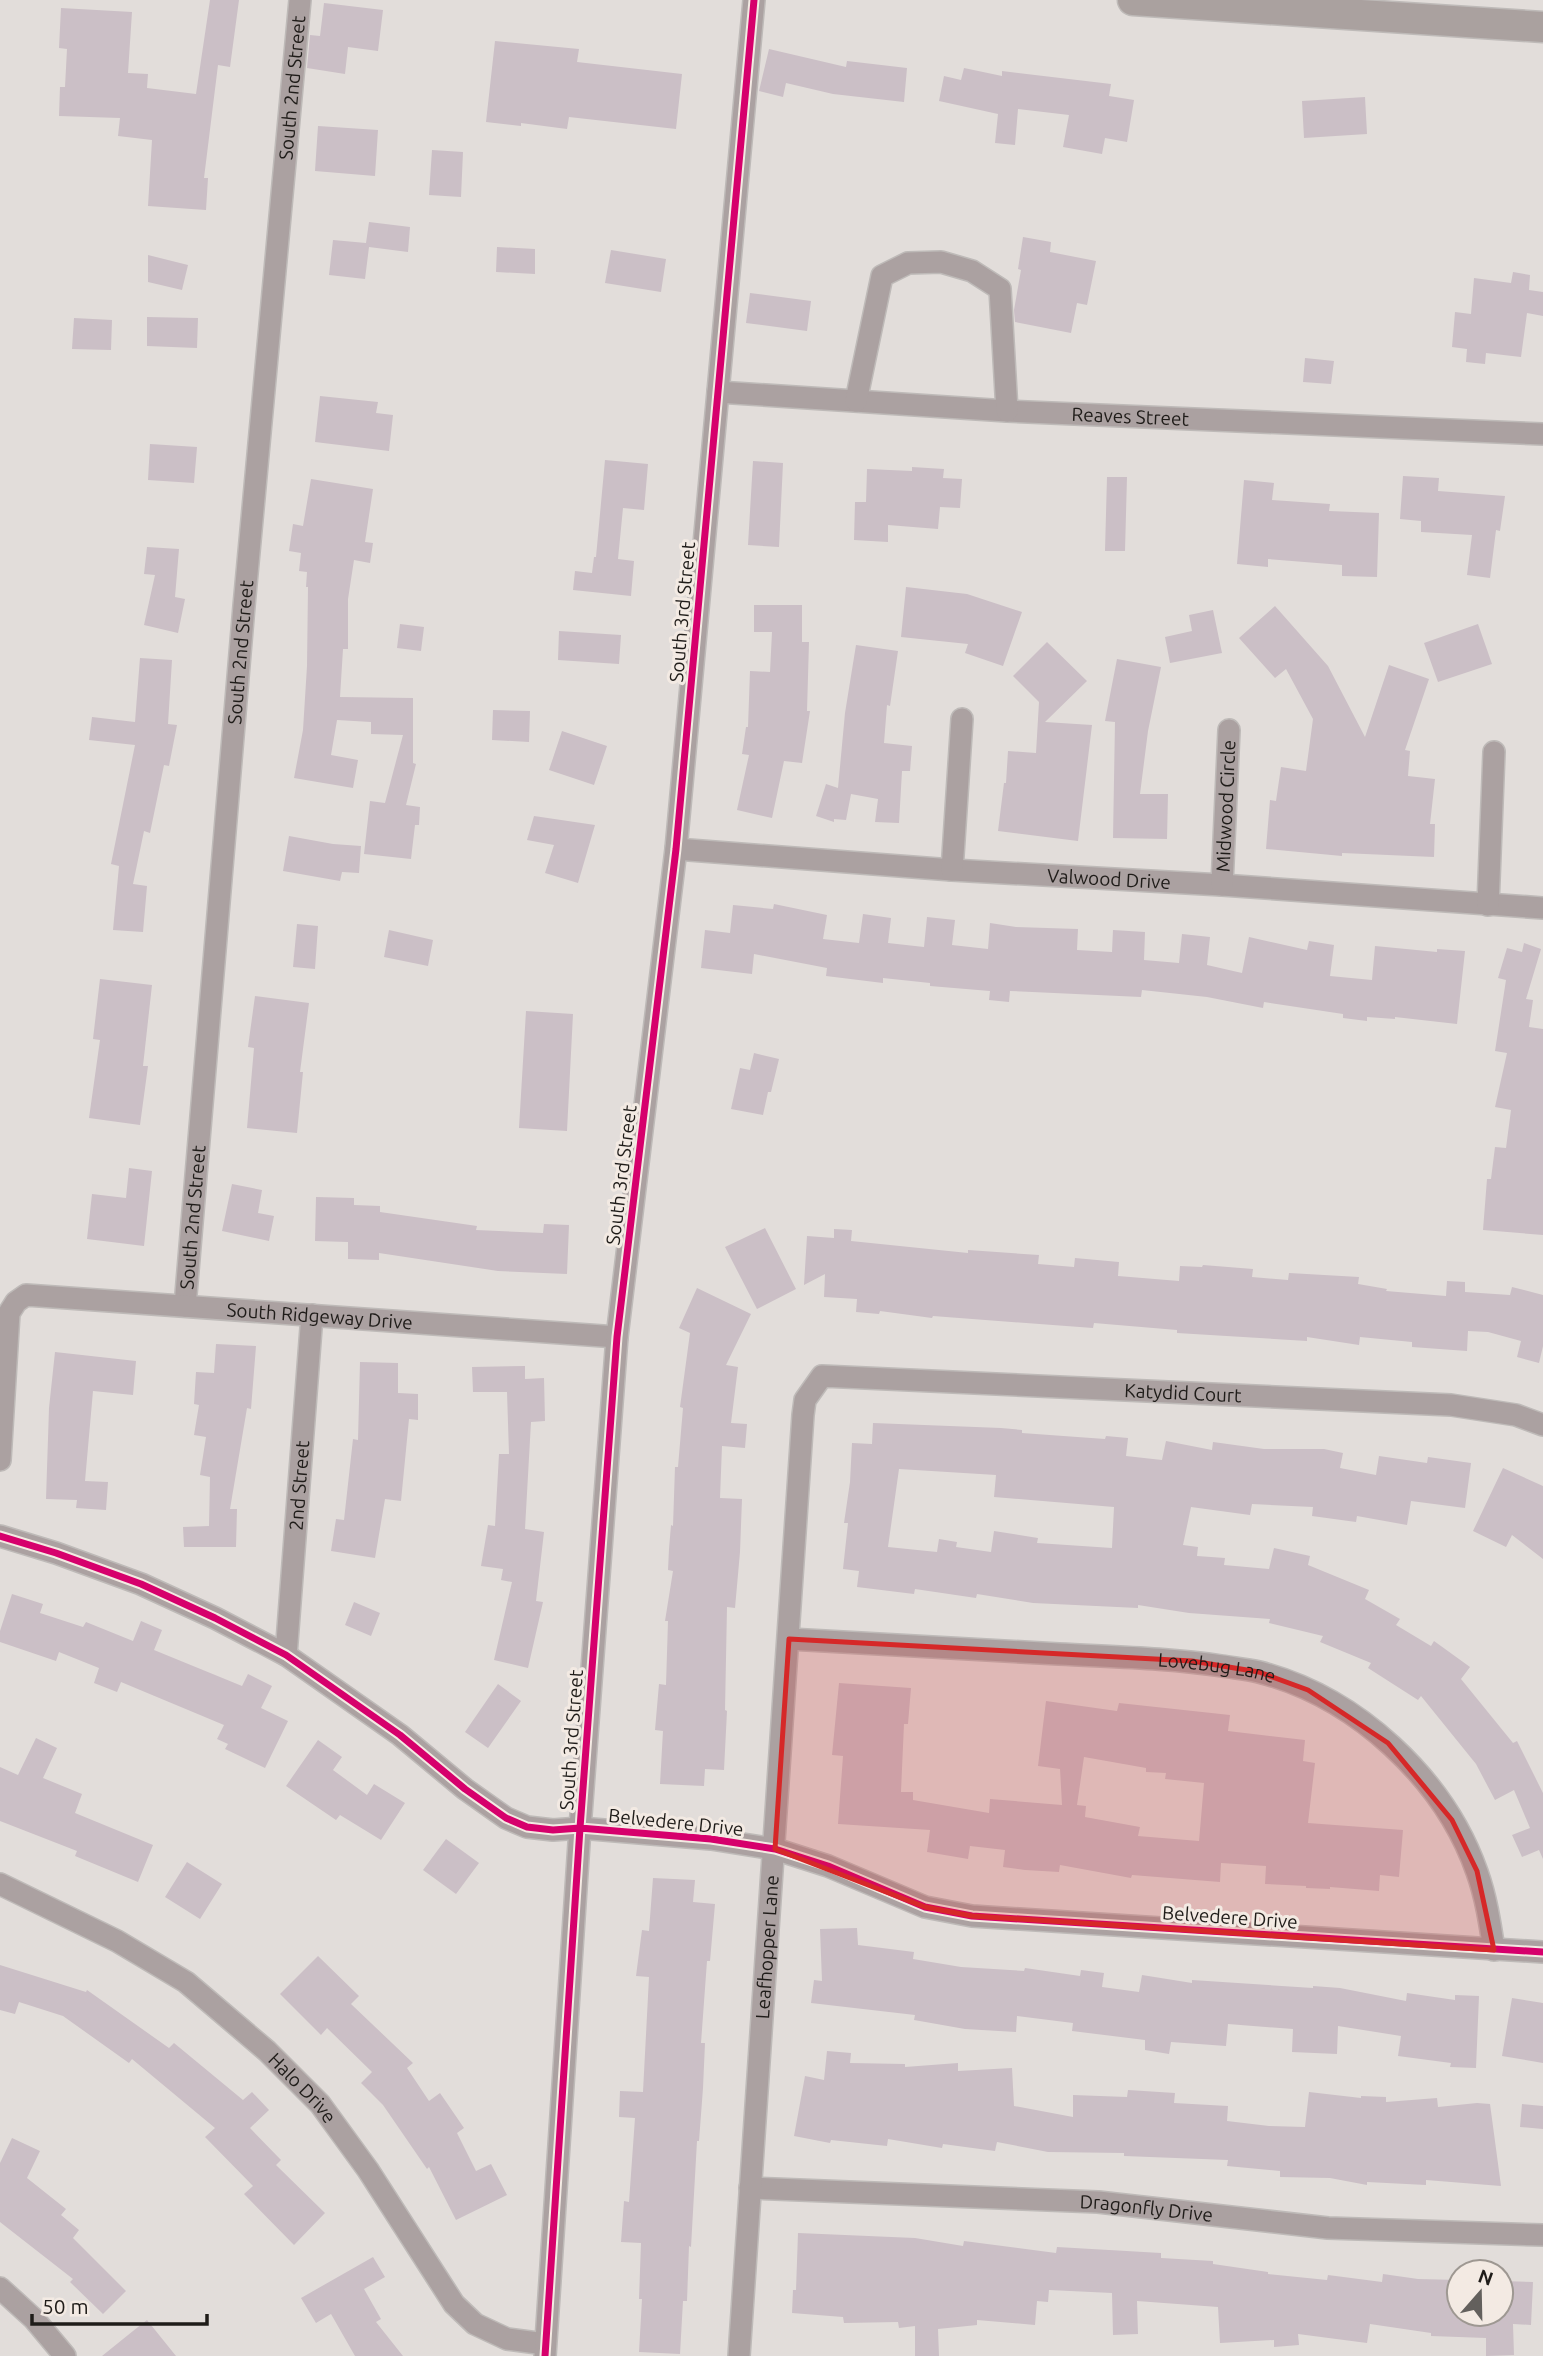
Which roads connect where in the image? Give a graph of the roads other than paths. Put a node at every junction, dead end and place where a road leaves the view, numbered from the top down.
1 (300, 0) edge
2 (754, 0) edge
3 (1133, 0) edge
4 (1176, 2) edge
5 (1543, 27) edge
6 (718, 392) junction
7 (856, 401) junction
8 (1007, 411) junction
9 (1543, 434) edge
10 (962, 719) dead end
11 (1229, 730) dead end
12 (1494, 752) dead end
13 (676, 849) junction
14 (952, 870) junction
15 (1222, 885) junction
16 (1488, 905) junction
17 (1543, 908) edge
18 (185, 1306) junction
19 (312, 1315) junction
20 (617, 1337) junction
21 (822, 1376) joint
22 (1543, 1425) edge
23 (0, 1460) edge
24 (0, 1536) edge
25 (789, 1639) junction
26 (286, 1655) junction
27 (580, 1828) junction
28 (775, 1849) junction
29 (0, 1884) edge
30 (1494, 1950) junction
31 (1543, 1952) edge
32 (750, 2188) junction
33 (1543, 2235) edge
34 (0, 2288) edge
35 (545, 2350) edge
36 (65, 2356) edge
37 (739, 2356) edge

1 - 18 street, South 2nd Street
2 - 6 street, South 3rd Street
3 - 4 street
4 - 5 street
6 - 7 street, Reaves Street
6 - 13 street, South 3rd Street
7 - 8 street, Reaves Street
7 - 8 street
8 - 9 street, Reaves Street
10 - 14 street
11 - 15 street, Midwood Circle
12 - 16 street
13 - 14 street, Valwood Drive
13 - 20 street, South 3rd Street
14 - 15 street, Valwood Drive
15 - 16 street, Valwood Drive
16 - 17 street, Valwood Drive
18 - 19 street, South Ridgeway Drive
18 - 23 street, South Ridgeway Drive
19 - 20 street, South Ridgeway Drive
19 - 26 street, 2nd Street
20 - 27 street, South 3rd Street
21 - 22 street, Katydid Court
21 - 25 street, Leafhopper Lane
24 - 26 street, Belvedere Drive
25 - 28 street, Leafhopper Lane
25 - 30 street, Lovebug Lane
26 - 27 street, Belvedere Drive
27 - 28 street, Belvedere Drive
27 - 35 street, South 3rd Street
28 - 30 street, Belvedere Drive
28 - 32 street, Leafhopper Lane
29 - 35 street, Halo Drive
30 - 31 street, Belvedere Drive
32 - 33 street, Dragonfly Drive
32 - 37 street, Leafhopper Lane
34 - 36 street

